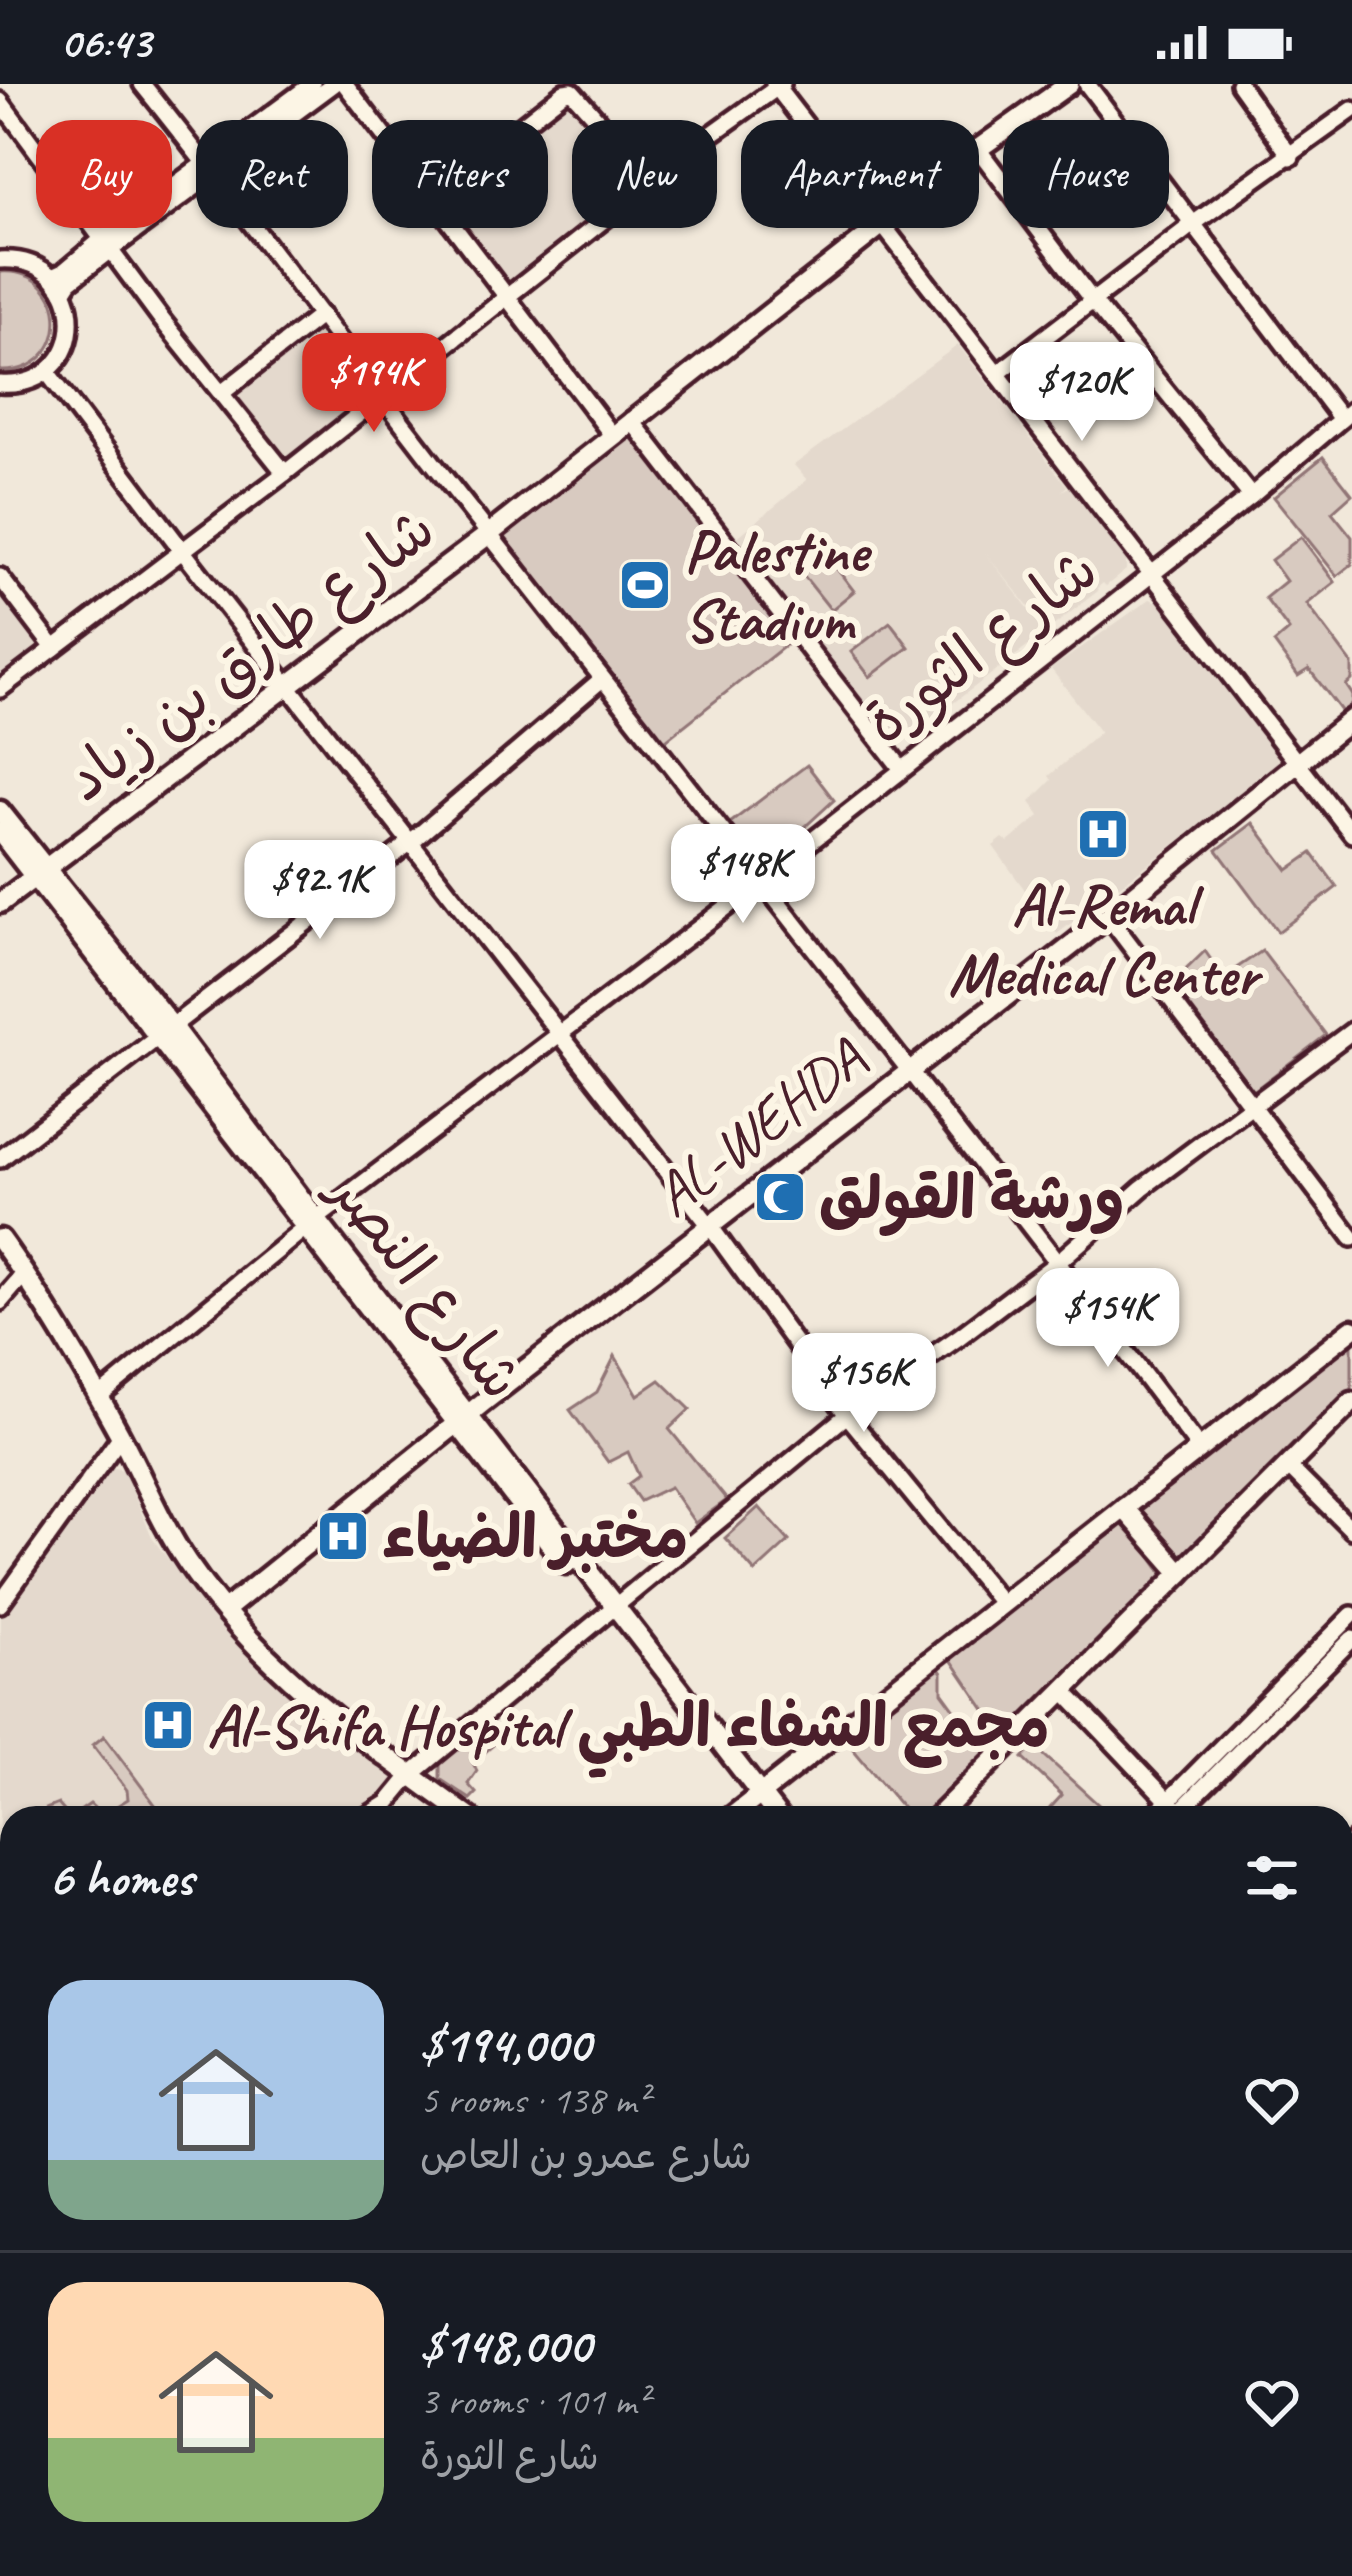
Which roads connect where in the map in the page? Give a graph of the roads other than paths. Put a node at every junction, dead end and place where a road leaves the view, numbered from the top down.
1 (142, 84) edge
2 (312, 84) edge
3 (334, 84) edge
4 (345, 84) edge
5 (1069, 84) edge
6 (1087, 84) edge
7 (1239, 84) edge
8 (778, 85) edge
9 (0, 101) edge
10 (1352, 110) edge
11 (268, 120) edge
12 (281, 120) edge
13 (372, 120) edge
14 (528, 120) edge
15 (598, 120) edge
16 (804, 120) edge
17 (717, 131) edge
18 (979, 148) edge
19 (979, 150) edge
20 (196, 151) edge
21 (1291, 158) junction
22 (196, 178) edge
23 (1193, 224) junction
24 (255, 228) edge
25 (453, 228) edge
26 (592, 228) edge
27 (877, 228) edge
28 (883, 228) edge
29 (106, 245) junction
30 (0, 260) edge
31 (52, 277) junction
32 (63, 292) junction
33 (505, 297) junction
34 (1092, 300) junction
35 (321, 315) junction
36 (47, 372) junction
37 (997, 374) junction
38 (0, 384) edge
39 (223, 392) junction
40 (382, 397) junction
41 (1349, 414) edge
42 (632, 420) junction
43 (612, 436) junction
44 (285, 472) junction
45 (1251, 496) junction
46 (489, 534) junction
47 (181, 550) junction
48 (1149, 574) junction
49 (0, 578) edge
50 (54, 648) junction
51 (602, 679) junction
52 (289, 685) junction
53 (0, 689) edge
54 (1352, 719) edge
55 (1295, 761) junction
56 (901, 768) junction
57 (0, 811) edge
58 (0, 832) edge
59 (1352, 834) edge
60 (412, 841) junction
61 (39, 871) junction
62 (761, 881) junction
63 (0, 903) edge
64 (1108, 916) junction
65 (165, 1029) junction
66 (1352, 1030) edge
67 (560, 1031) junction
68 (907, 1070) junction
69 (1252, 1107) junction
70 (0, 1159) edge
71 (310, 1224) junction
72 (710, 1226) junction
73 (1352, 1238) edge
74 (0, 1239) edge
75 (1058, 1262) junction
76 (25, 1273) junction
77 (0, 1302) edge
78 (1352, 1329) edge
79 (99, 1396) junction
80 (1352, 1402) edge
81 (847, 1415) junction
82 (463, 1418) junction
83 (121, 1436) junction
84 (1198, 1448) junction
85 (1288, 1466) junction
86 (1124, 1508) junction
87 (1352, 1530) edge
88 (1181, 1573) junction
89 (0, 1604) edge
90 (1001, 1604) junction
91 (225, 1610) junction
92 (609, 1610) junction
93 (1352, 1615) edge
94 (1352, 1639) edge
95 (1064, 1692) junction
96 (412, 1775) junction
97 (757, 1796) junction
98 (383, 1806) edge
99 (454, 1806) edge
100 (745, 1806) edge
101 (761, 1806) edge
102 (767, 1806) edge
103 (948, 1806) edge
104 (1171, 1806) edge
105 (1182, 1806) edge
106 (1183, 1806) edge

1 - 20 street
2 - 11 street
3 - 12 street
4 - 13 street
5 - 18 main road, شارع طارق بن زياد
6 - 23 street
7 - 21 street
8 - 16 street
8 - 17 street
9 - 29 street
10 - 21 street
14 - 15 street
19 - 34 street
21 - 23 street
22 - 29 street
23 - 34 street
23 - 41 street
24 - 35 street
25 - 33 street
26 - 33 street
27 - 42 main road, شارع طارق بن زياد
28 - 37 street
29 - 31 street
29 - 32 street
29 - 39 street
30 - 31 street
31 - 32 street
32 - 36 street
33 - 40 street
33 - 43 street
34 - 37 street
34 - 45 street
35 - 39 street
35 - 40 street
36 - 38 street
36 - 47 street
37 - 48 street
39 - 44 street
40 - 44 street
40 - 46 street
41 - 45 street, شارع الثورة
42 - 43 main road, شارع طارق بن زياد
42 - 56 street
43 - 46 main road, شارع طارق بن زياد
44 - 47 street
45 - 48 street, شارع الثورة
46 - 51 street
46 - 52 main road, شارع طارق بن زياد
47 - 50 street
47 - 52 street
48 - 55 street
48 - 56 street, شارع الثورة
49 - 50 street
50 - 53 street
51 - 60 street
51 - 62 street
52 - 60 street
52 - 61 main road, شارع طارق بن زياد
54 - 55 main road, AL-WEHDA
55 - 59 street
55 - 64 main road, AL-WEHDA
56 - 62 street, شارع الثورة
57 - 61 main road, شارع النصر
58 - 61 main road, شارع النصر
60 - 65 street
60 - 67 street
61 - 63 main road, شارع طارق بن زياد
61 - 65 main road, شارع النصر
62 - 67 street, شارع الثورة
62 - 68 street
64 - 68 main road, AL-WEHDA
64 - 69 street
65 - 70 street
65 - 71 main road, شارع النصر
66 - 69 street
67 - 71 street, شارع الثورة
67 - 72 street
68 - 72 main road, AL-WEHDA
68 - 75 street
69 - 73 street
69 - 75 street
71 - 79 street, شارع الثورة
71 - 82 main road, شارع النصر
72 - 81 street
72 - 82 main road, AL-WEHDA
74 - 76 main road
75 - 81 street
75 - 84 street
76 - 77 street
76 - 79 main road
78 - 84 main road
79 - 83 main road
80 - 85 main road
81 - 90 street
81 - 92 street
82 - 91 main road, AL-WEHDA
82 - 92 main road, شارع النصر
83 - 89 street
83 - 91 main road
84 - 86 main road
85 - 87 street
85 - 88 main road
86 - 88 main road
86 - 90 main road
88 - 95 main road
90 - 97 main road
91 - 96 main road
92 - 96 street
92 - 97 main road, شارع النصر
93 - 105 street
94 - 106 street
95 - 103 main road
95 - 104 street
96 - 98 street
96 - 99 main road
97 - 100 main road
97 - 101 main road, شارع النصر
97 - 102 main road, شارع النصر

